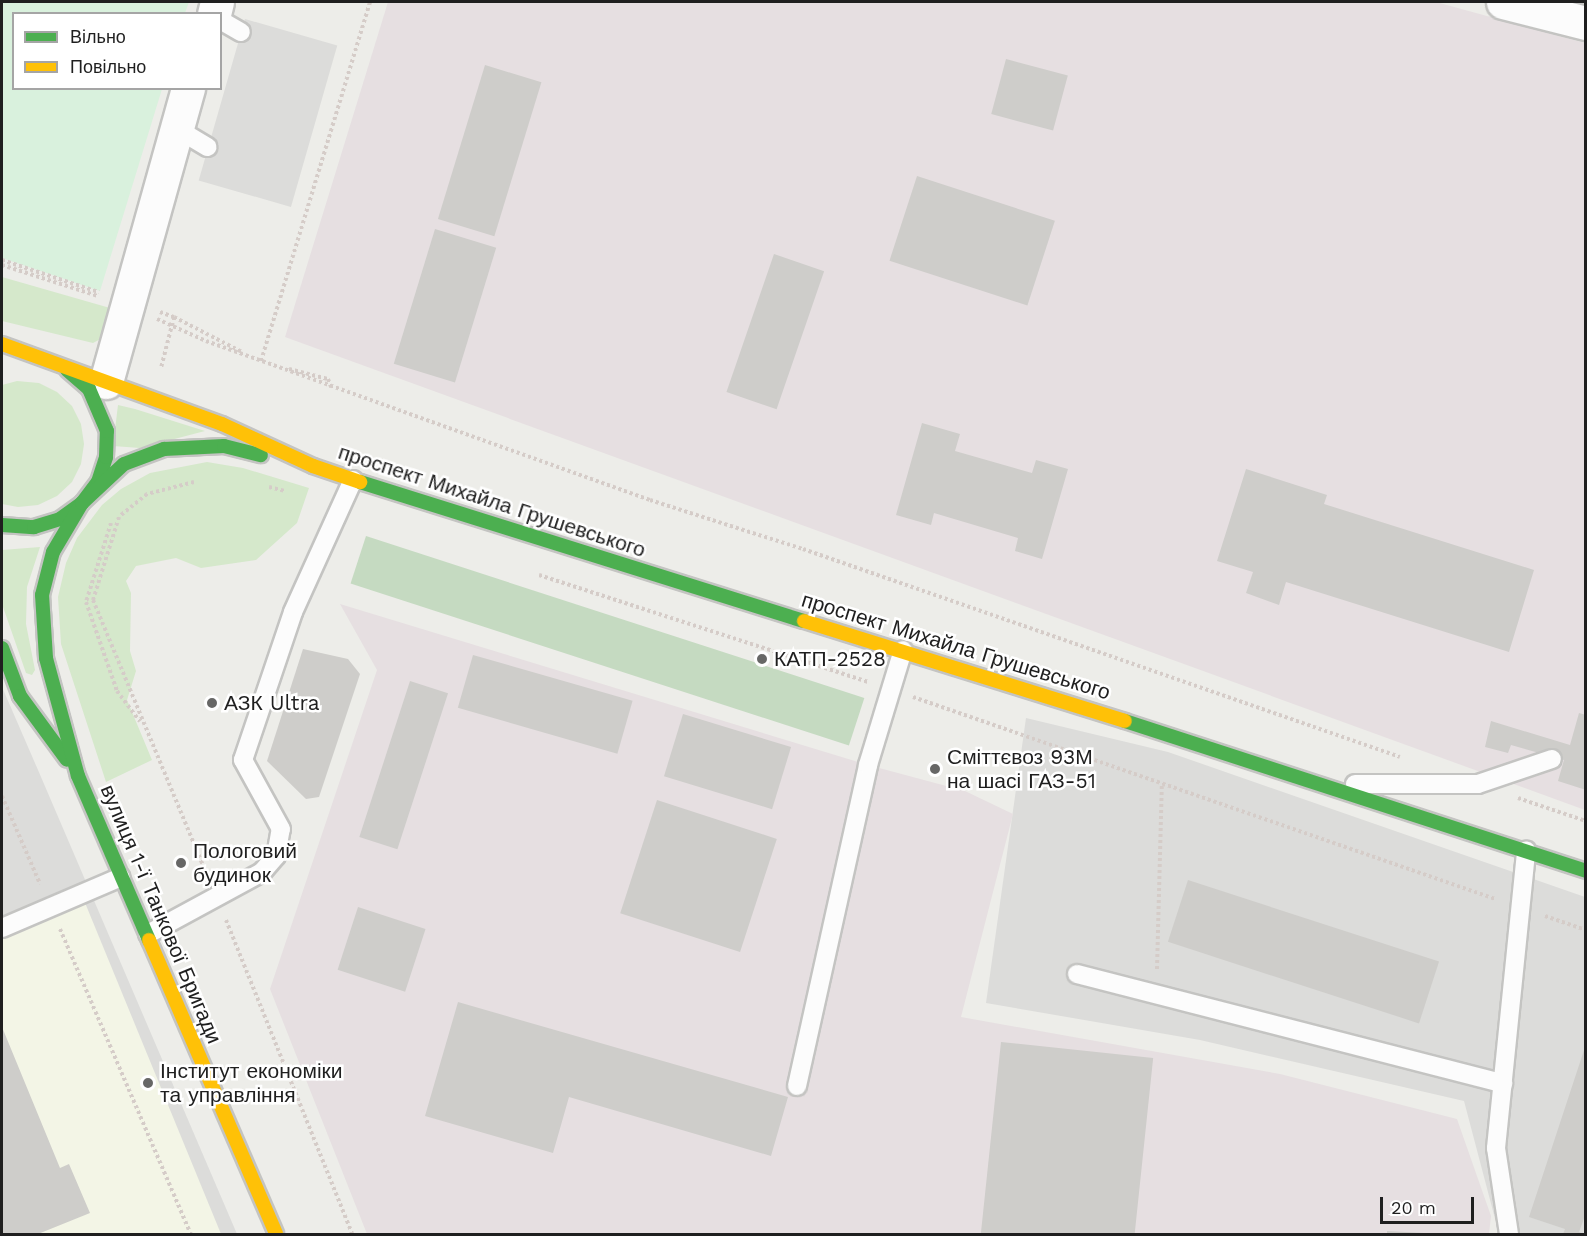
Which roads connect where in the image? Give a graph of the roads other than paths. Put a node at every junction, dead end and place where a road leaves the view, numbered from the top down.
1 (1503, 2) edge
2 (222, 21) edge
3 (1586, 23) edge
4 (241, 33) dead end
5 (187, 90) edge
6 (174, 127) junction
7 (207, 147) dead end
8 (2, 344) edge
9 (2, 360) edge
10 (51, 362) junction
11 (106, 382) junction
12 (107, 431) junction
13 (313, 466) junction
14 (353, 480) junction
15 (82, 503) junction
16 (2, 525) edge
17 (2, 648) edge
18 (903, 650) junction
19 (1552, 759) dead end
20 (78, 776) junction
21 (1331, 785) junction
22 (1526, 851) junction
23 (1586, 871) edge
24 (121, 877) junction
25 (2, 928) edge
26 (148, 934) junction
27 (1077, 974) dead end
28 (1503, 1083) junction
29 (797, 1086) dead end
30 (276, 1234) edge
31 (1509, 1234) edge

1 - 3 street
2 - 4 lane
5 - 6 street
6 - 7 lane
6 - 11 street
8 - 10 street, проспект Михайла Грушевського
9 - 10 street
10 - 11 street, проспект Михайла Грушевського
10 - 12 street
11 - 12 street
11 - 13 street, проспект Михайла Грушевського
12 - 15 street
13 - 14 street, проспект Михайла Грушевського
13 - 15 street, проспект Михайла Грушевського
14 - 18 street, проспект Михайла Грушевського
14 - 26 lane
15 - 16 street
15 - 20 street, вулиця 1-ї Танкової Бригади
17 - 20 street, вулиця 1-ї Танкової Бригади
18 - 21 street, проспект Михайла Грушевського
18 - 29 lane
19 - 21 lane
20 - 24 street, вулиця 1-ї Танкової Бригади
21 - 22 street, проспект Михайла Грушевського
22 - 23 street, проспект Михайла Грушевського
22 - 28 lane
24 - 25 lane
24 - 26 street, вулиця 1-ї Танкової Бригади
26 - 30 street, вулиця 1-ї Танкової Бригади
27 - 28 lane
28 - 31 lane

